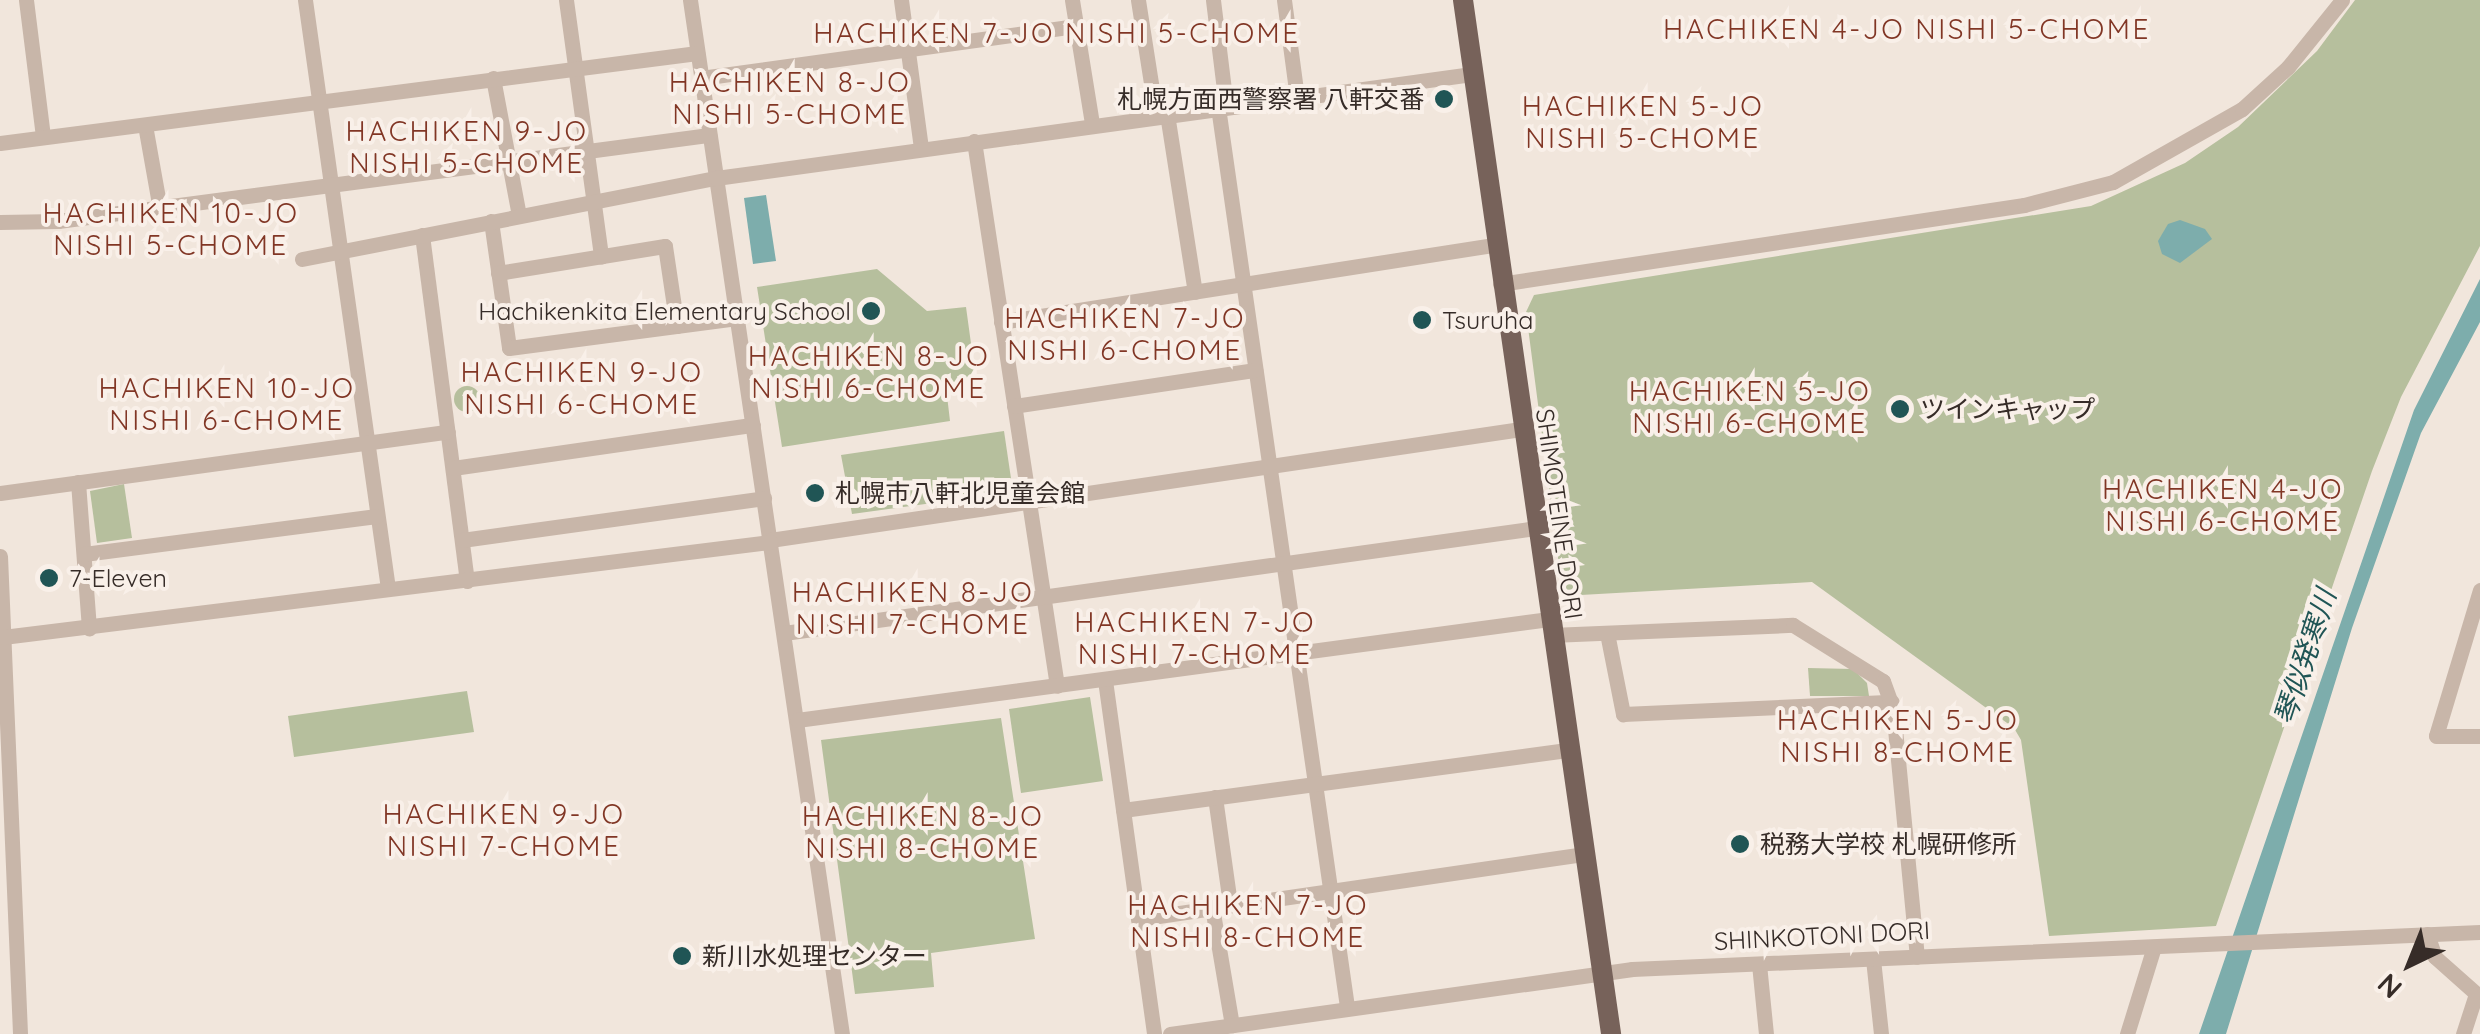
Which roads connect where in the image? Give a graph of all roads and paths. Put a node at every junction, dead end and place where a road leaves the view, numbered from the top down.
1 (26, 0) edge
2 (305, 0) edge
3 (566, 0) edge
4 (690, 0) edge
5 (901, 0) edge
6 (1072, 0) edge
7 (1138, 0) edge
8 (1213, 0) edge
9 (1284, 0) edge
10 (1463, 0) edge
11 (2342, 0) edge
12 (1076, 26) junction
13 (908, 50) junction
14 (697, 53) junction
15 (576, 68) junction
16 (1472, 74) junction
17 (493, 78) junction
18 (701, 78) junction
19 (1297, 97) junction
20 (318, 100) junction
21 (1222, 106) junction
22 (1162, 114) junction
23 (1092, 123) junction
24 (145, 125) junction
25 (709, 135) junction
26 (43, 137) junction
27 (974, 140) junction
28 (0, 143) edge
29 (921, 148) junction
30 (589, 154) junction
31 (508, 162) junction
32 (716, 178) junction
33 (332, 185) junction
34 (596, 201) junction
35 (160, 208) junction
36 (519, 216) junction
37 (491, 221) junction
38 (0, 222) edge
39 (422, 235) junction
40 (1494, 245) junction
41 (342, 251) junction
42 (601, 257) junction
43 (302, 259) dead end
44 (498, 273) junction
45 (1242, 284) junction
46 (1500, 284) junction
47 (1194, 292) junction
48 (737, 318) junction
49 (1001, 322) junction
50 (677, 326) junction
51 (1255, 370) junction
52 (1014, 406) junction
53 (753, 425) junction
54 (1522, 429) junction
55 (448, 432) junction
56 (367, 443) junction
57 (1269, 466) junction
58 (453, 468) junction
59 (78, 482) junction
60 (0, 493) edge
61 (764, 498) junction
62 (1029, 501) junction
63 (378, 516) junction
64 (1536, 528) junction
65 (462, 540) junction
66 (770, 541) junction
67 (84, 554) junction
68 (0, 556) edge
69 (1283, 563) junction
70 (468, 582) junction
71 (388, 588) junction
72 (1042, 597) junction
73 (2479, 598) edge
74 (1550, 627) junction
75 (89, 628) junction
76 (1606, 632) junction
77 (784, 633) junction
78 (3, 637) junction
79 (1296, 656) junction
80 (1105, 680) junction
81 (1057, 686) junction
82 (1892, 702) junction
83 (797, 720) junction
84 (2480, 736) edge
85 (1567, 750) junction
86 (1314, 783) junction
87 (1215, 798) junction
88 (1123, 810) junction
89 (1581, 854) junction
90 (1330, 887) junction
91 (1230, 904) junction
92 (1212, 906) junction
93 (1138, 919) junction
94 (2480, 932) edge
95 (2427, 934) junction
96 (2154, 946) junction
97 (1917, 957) junction
98 (1873, 958) junction
99 (1760, 964) junction
100 (1599, 972) junction
101 (2478, 996) edge
102 (1347, 1007) junction
103 (1232, 1025) junction
104 (20, 1034) edge
105 (842, 1034) edge
106 (1154, 1034) edge
107 (1170, 1034) edge
108 (1611, 1034) edge
109 (1766, 1034) edge
110 (1880, 1034) edge
111 (2127, 1034) edge
112 (2462, 1034) edge

1 - 26 street
2 - 20 street
3 - 15 street
4 - 14 street
5 - 13 street
6 - 12 street
7 - 22 street
8 - 21 street
9 - 19 street
10 - 16 main road, SHIMOTEINE DORI
11 - 46 street
12 - 13 street
12 - 23 street
13 - 18 street
13 - 29 street
14 - 15 street
14 - 18 street
15 - 17 street
15 - 30 street
16 - 19 street
16 - 40 main road, SHIMOTEINE DORI
17 - 20 street
17 - 31 street
18 - 25 street
19 - 21 street
20 - 24 street
20 - 33 street
21 - 22 street
21 - 45 street
22 - 23 street
22 - 47 street
23 - 27 street
24 - 26 street
24 - 35 street
25 - 30 street
25 - 32 street
26 - 28 street
27 - 29 street
27 - 49 street
29 - 32 street
30 - 31 street
30 - 34 street
31 - 33 street
31 - 36 street
32 - 34 street
32 - 48 street
33 - 35 street
33 - 41 street
34 - 36 street
34 - 42 street
35 - 38 street
36 - 37 street
37 - 39 street
37 - 44 street
39 - 41 street
39 - 55 street
40 - 45 street
40 - 46 main road, SHIMOTEINE DORI
41 - 43 street
41 - 56 street
42 - 44 street
42 - 50 street
44 - 50 street
45 - 47 street
45 - 51 street
46 - 54 main road, SHIMOTEINE DORI
47 - 49 street
48 - 50 street
48 - 53 street
49 - 52 street
51 - 52 street
51 - 57 street
52 - 62 street
53 - 58 street
53 - 61 street
54 - 57 street
54 - 64 main road, SHIMOTEINE DORI
55 - 56 street
55 - 58 street
56 - 59 street
56 - 63 street
57 - 62 street
57 - 69 street
58 - 65 street
59 - 60 street
59 - 67 street
61 - 65 street
61 - 66 street
62 - 66 street
62 - 72 street
63 - 67 street
63 - 71 street
64 - 69 street
64 - 74 main road, SHIMOTEINE DORI
65 - 70 street
66 - 70 street
66 - 77 street
67 - 75 street
68 - 78 street
69 - 72 street
69 - 79 street
70 - 71 street
71 - 75 street
72 - 77 street
72 - 81 street
73 - 84 street
74 - 76 street
74 - 79 street
74 - 85 main road, SHIMOTEINE DORI
75 - 78 street
76 - 82 street
76 - 82 street
77 - 83 street
78 - 104 street
79 - 80 street
79 - 86 street
80 - 81 street
80 - 88 street
81 - 83 street
82 - 97 street
83 - 105 street
85 - 86 street
85 - 89 main road, SHIMOTEINE DORI
86 - 87 street
86 - 90 street
87 - 88 street
87 - 91 street
88 - 93 street
89 - 90 street
89 - 100 main road, SHIMOTEINE DORI
90 - 91 street
90 - 102 street
91 - 92 street
92 - 93 street
92 - 103 street
93 - 106 street
94 - 95 street, SHINKOTONI DORI
95 - 96 street, SHINKOTONI DORI
95 - 101 street
96 - 97 street, SHINKOTONI DORI
96 - 111 street
97 - 98 street, SHINKOTONI DORI
98 - 99 street, SHINKOTONI DORI
98 - 110 street
99 - 100 street, SHINKOTONI DORI
99 - 109 street
100 - 102 street, SHINKOTONI DORI
100 - 108 main road, SHIMOTEINE DORI
101 - 112 street
102 - 103 street, SHINKOTONI DORI
103 - 107 street, SHINKOTONI DORI

